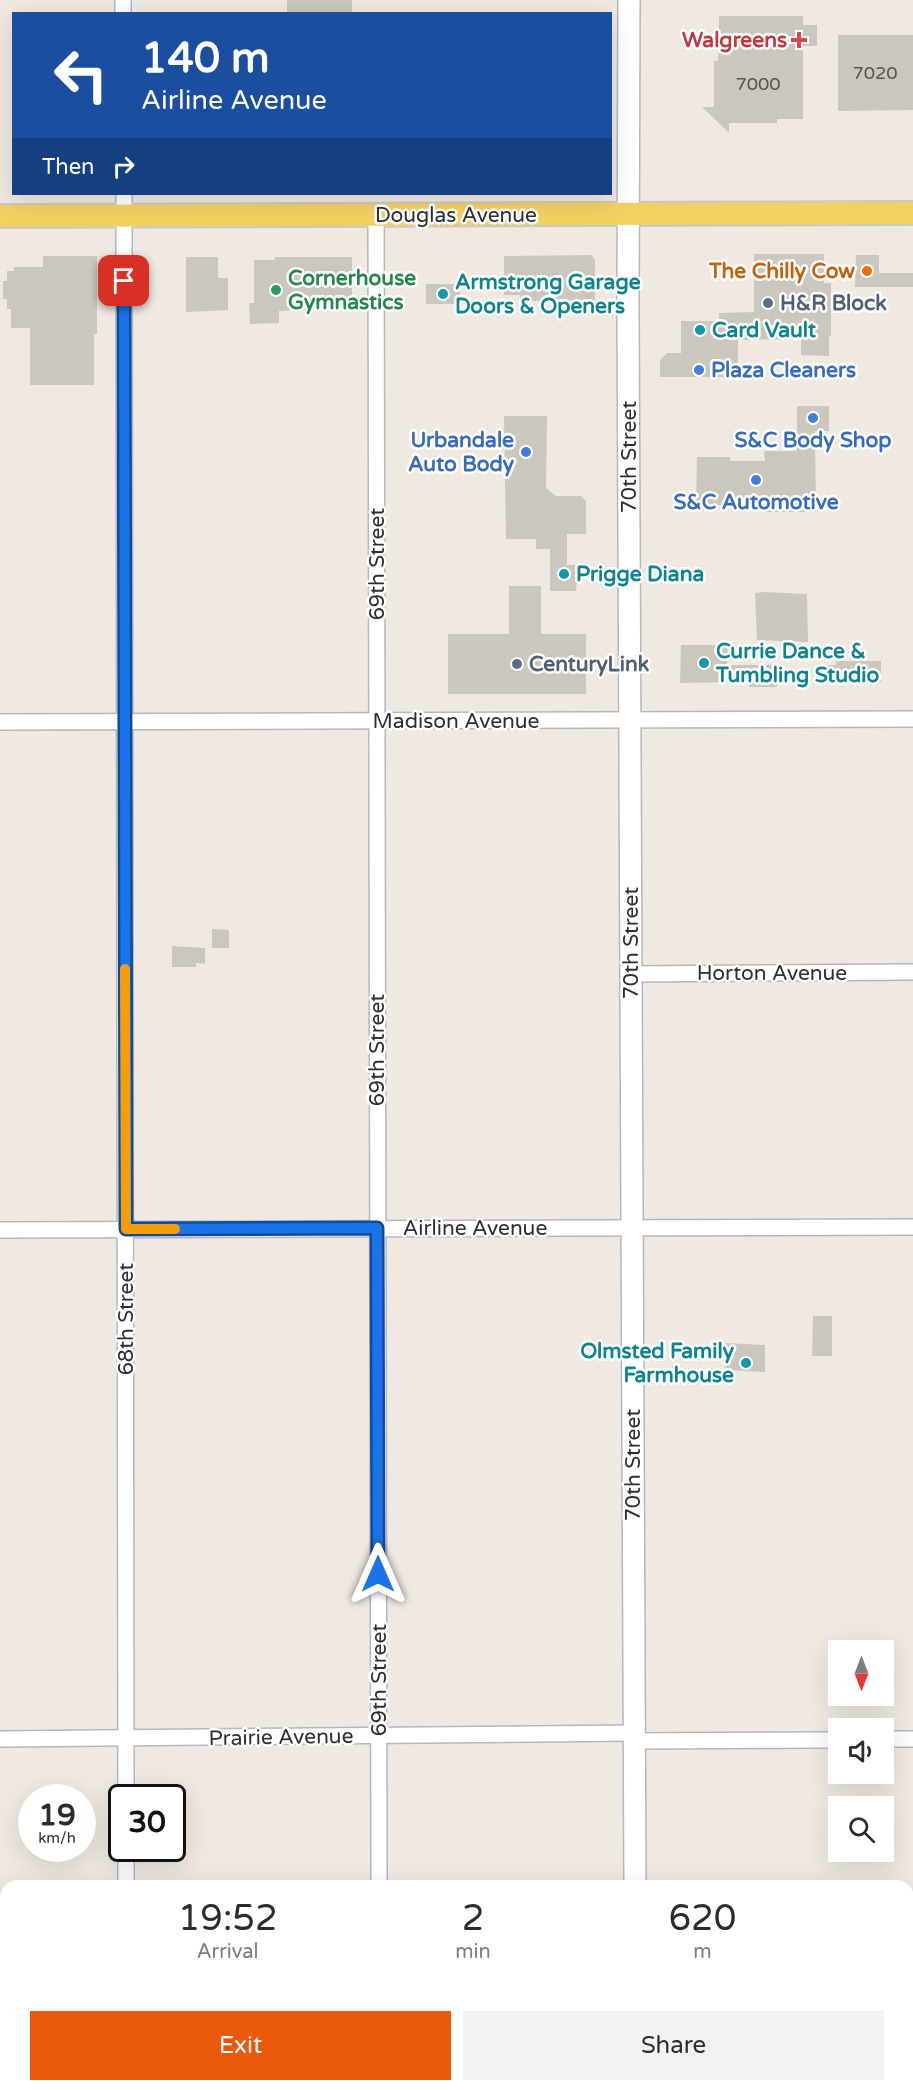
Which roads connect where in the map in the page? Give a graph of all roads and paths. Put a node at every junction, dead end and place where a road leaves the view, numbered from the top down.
1 (629, 0) edge
2 (124, 205) edge
3 (913, 213) edge
4 (628, 214) junction
5 (376, 215) junction
6 (0, 216) edge
7 (913, 719) edge
8 (630, 720) junction
9 (377, 721) junction
10 (0, 722) edge
11 (125, 722) junction
12 (913, 972) edge
13 (631, 974) junction
14 (632, 1227) junction
15 (913, 1227) edge
16 (377, 1228) junction
17 (126, 1229) junction
18 (0, 1230) edge
19 (379, 1736) junction
20 (634, 1737) junction
21 (126, 1738) junction
22 (0, 1739) edge
23 (894, 1739) edge
24 (913, 1739) edge
25 (828, 1740) edge
26 (126, 1784) edge
27 (126, 1862) edge
28 (126, 1880) edge
29 (379, 1880) edge
30 (635, 1880) edge

1 - 4 main road, 70th Street
2 - 5 main road, Douglas Avenue
2 - 6 main road, Douglas Avenue
2 - 11 street, 68th Street
3 - 4 main road, Douglas Avenue
4 - 5 main road, Douglas Avenue
4 - 8 main road, 70th Street
5 - 9 street, 69th Street
7 - 8 street, Madison Avenue
8 - 9 street, Madison Avenue
8 - 13 main road, 70th Street
9 - 11 street, Madison Avenue
9 - 16 street, 69th Street
10 - 11 street, Madison Avenue
11 - 17 street, 68th Street
12 - 13 street, Horton Avenue
13 - 14 main road, 70th Street
14 - 15 street, Airline Avenue
14 - 16 street, Airline Avenue
14 - 20 main road, 70th Street
16 - 17 street, Airline Avenue
16 - 19 street, 69th Street
17 - 18 street, Airline Avenue
17 - 21 street, 68th Street
19 - 20 street, Prairie Avenue
19 - 21 street, Prairie Avenue
19 - 29 street, 69th Street
20 - 25 street, Prairie Avenue
20 - 30 main road, 70th Street
21 - 22 street, Prairie Avenue
21 - 26 street, 68th Street
23 - 24 street
27 - 28 street

